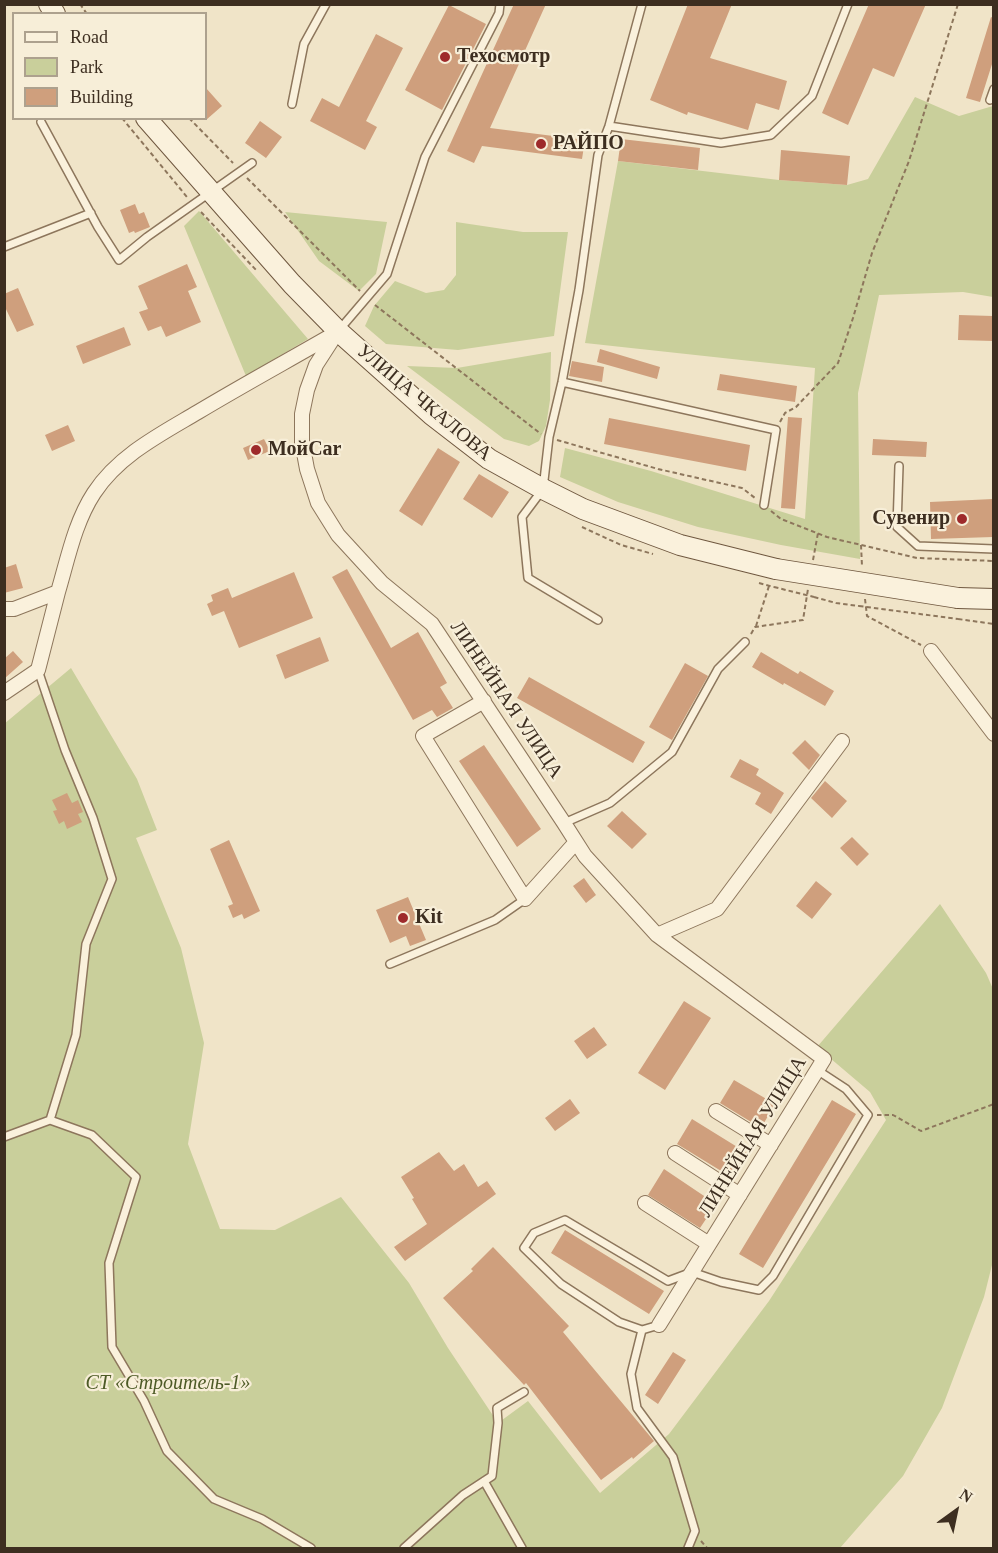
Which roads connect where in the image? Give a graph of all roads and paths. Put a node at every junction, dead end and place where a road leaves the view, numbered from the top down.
1 (326, 4) edge
2 (500, 4) edge
3 (642, 4) edge
4 (848, 4) edge
5 (957, 4) edge
6 (993, 89) edge
7 (990, 100) dead end
8 (292, 104) dead end
9 (148, 120) edge
10 (41, 122) dead end
11 (609, 126) junction
12 (252, 163) dead end
13 (210, 191) junction
14 (91, 213) junction
15 (4, 247) edge
16 (338, 331) junction
17 (562, 382) junction
18 (776, 430) junction
19 (899, 465) dead end
20 (543, 489) junction
21 (764, 505) dead end
22 (818, 533) dead end
23 (861, 545) dead end
24 (993, 549) edge
25 (812, 566) dead end
26 (863, 574) dead end
27 (773, 580) junction
28 (808, 587) dead end
29 (58, 592) junction
30 (864, 594) dead end
31 (993, 598) edge
32 (4, 609) edge
33 (598, 620) dead end
34 (993, 624) edge
35 (755, 627) junction
36 (745, 642) joint
37 (931, 651) joint
38 (38, 670) junction
39 (4, 693) edge
40 (484, 701) junction
41 (993, 734) edge
42 (842, 741) dead end
43 (564, 822) junction
44 (576, 842) junction
45 (525, 898) junction
46 (657, 935) junction
47 (390, 964) dead end
48 (817, 1070) junction
49 (993, 1104) edge
50 (716, 1111) dead end
51 (868, 1114) junction
52 (50, 1120) junction
53 (4, 1137) edge
54 (771, 1145) junction
55 (675, 1153) dead end
56 (740, 1195) junction
57 (645, 1203) dead end
58 (709, 1244) junction
59 (692, 1272) junction
60 (658, 1325) joint
61 (642, 1330) junction
62 (524, 1392) dead end
63 (484, 1481) junction
64 (311, 1548) edge
65 (404, 1548) edge
66 (522, 1548) edge
67 (688, 1548) edge

1 - 8 lane
2 - 16 lane
3 - 11 lane
4 - 11 lane
5 - 18 path
6 - 7 lane
9 - 13 main road, УЛИЦА ЧКАЛОВА
10 - 14 lane
11 - 17 lane
12 - 13 lane
13 - 14 lane
13 - 16 main road, УЛИЦА ЧКАЛОВА
14 - 15 lane
16 - 20 main road, УЛИЦА ЧКАЛОВА
16 - 29 street
16 - 40 street, ЛИНЕЙНАЯ УЛИЦА
17 - 18 lane
17 - 20 lane
18 - 21 lane
19 - 24 lane
20 - 27 main road, УЛИЦА ЧКАЛОВА
20 - 33 lane
22 - 25 path
23 - 26 path
27 - 31 main road, УЛИЦА ЧКАЛОВА, bridge
27 - 34 path, bridge
27 - 35 path
28 - 35 path
29 - 32 street
29 - 38 street
30 - 37 path
35 - 36 path
36 - 43 lane
37 - 41 street
38 - 39 street
38 - 52 lane
40 - 43 street, ЛИНЕЙНАЯ УЛИЦА
40 - 45 street
42 - 46 street
43 - 44 street, ЛИНЕЙНАЯ УЛИЦА
44 - 45 street
44 - 46 street, ЛИНЕЙНАЯ УЛИЦА
45 - 47 lane
46 - 48 street, ЛИНЕЙНАЯ УЛИЦА
48 - 51 lane
48 - 54 street, ЛИНЕЙНАЯ УЛИЦА
49 - 51 path
50 - 54 street
51 - 59 lane
52 - 53 lane
52 - 64 lane
54 - 56 street, ЛИНЕЙНАЯ УЛИЦА
55 - 56 street
56 - 58 street, ЛИНЕЙНАЯ УЛИЦА
57 - 58 street
58 - 59 street, ЛИНЕЙНАЯ УЛИЦА
59 - 60 street, ЛИНЕЙНАЯ УЛИЦА
59 - 61 lane
60 - 61 lane
61 - 67 lane
62 - 63 lane
63 - 65 lane
63 - 66 lane

